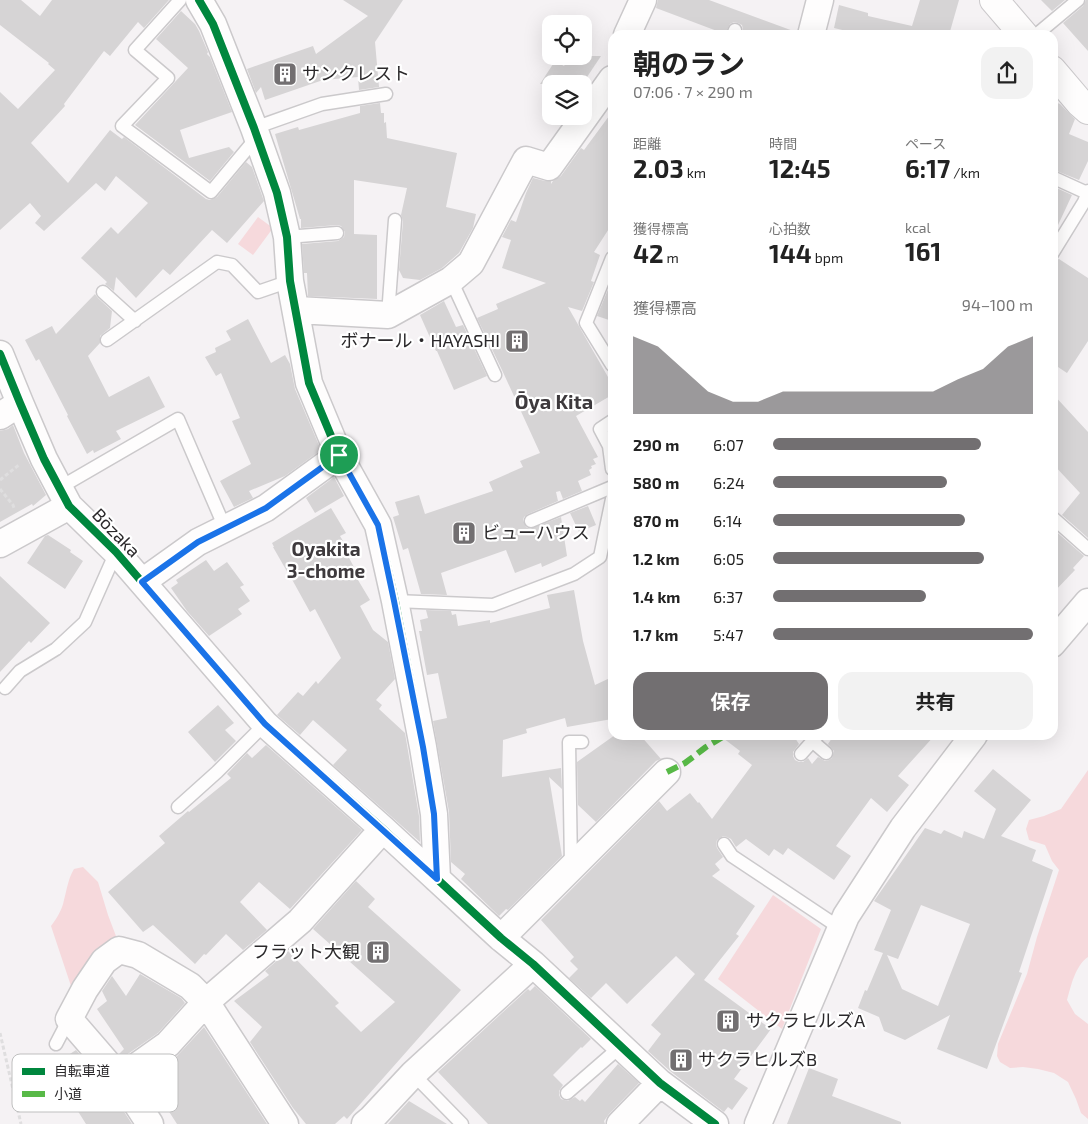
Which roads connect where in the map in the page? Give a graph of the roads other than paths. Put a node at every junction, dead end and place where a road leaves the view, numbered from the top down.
1 (180, 0) edge
2 (199, 0) edge
3 (643, 0) edge
4 (820, 0) edge
5 (994, 0) edge
6 (1078, 0) edge
7 (629, 30) edge
8 (812, 30) edge
9 (1020, 30) edge
10 (1042, 30) edge
11 (1058, 77) edge
12 (608, 85) edge
13 (386, 94) dead end
14 (1088, 110) edge
15 (256, 132) junction
16 (1058, 180) edge
17 (1088, 192) edge
18 (395, 220) dead end
19 (337, 233) dead end
20 (287, 237) junction
21 (1058, 244) edge
22 (608, 268) edge
23 (451, 280) junction
24 (290, 281) junction
25 (104, 292) dead end
26 (296, 310) junction
27 (388, 315) junction
28 (134, 321) junction
29 (107, 340) dead end
30 (0, 354) edge
31 (608, 358) edge
32 (495, 375) dead end
33 (10, 409) edge
34 (608, 423) edge
35 (608, 444) edge
36 (339, 455) junction
37 (608, 489) edge
38 (64, 497) junction
39 (608, 518) edge
40 (531, 521) dead end
41 (1058, 522) edge
42 (225, 528) junction
43 (0, 544) edge
44 (1088, 549) edge
45 (116, 552) junction
46 (142, 582) junction
47 (394, 601) junction
48 (1088, 602) edge
49 (1058, 637) edge
50 (6, 688) dead end
51 (265, 724) junction
52 (813, 740) edge
53 (816, 740) edge
54 (970, 740) edge
55 (582, 742) dead end
56 (826, 753) dead end
57 (801, 754) dead end
58 (667, 772) dead end
59 (178, 807) dead end
60 (383, 829) junction
61 (724, 844) dead end
62 (571, 868) junction
63 (437, 879) junction
64 (840, 928) junction
65 (501, 938) junction
66 (533, 964) junction
67 (206, 1002) junction
68 (69, 1019) junction
69 (56, 1044) dead end
70 (620, 1046) junction
71 (99, 1054) edge
72 (154, 1054) edge
73 (413, 1074) junction
74 (660, 1083) junction
75 (568, 1093) dead end
76 (142, 1112) edge
77 (453, 1121) edge
78 (150, 1124) edge
79 (285, 1124) edge
80 (365, 1124) edge
81 (620, 1124) edge
82 (715, 1124) edge
83 (758, 1124) edge

1 - 15 lane
2 - 15 street
3 - 7 street
4 - 8 street
5 - 9 street
6 - 10 lane
11 - 14 street
12 - 23 street
13 - 15 lane
15 - 20 street
16 - 17 lane
17 - 21 lane
18 - 27 lane
19 - 20 lane
20 - 24 street
22 - 31 lane
23 - 27 street
23 - 32 lane
24 - 26 street
24 - 28 lane
25 - 28 lane
26 - 27 street
26 - 36 street
28 - 29 lane
30 - 33 street, Bōzaka
33 - 38 street, Bōzaka
34 - 35 lane
36 - 42 street
36 - 47 street
37 - 40 lane
38 - 42 lane
38 - 43 street
38 - 45 street, Bōzaka
39 - 47 lane
41 - 44 lane
42 - 46 street
45 - 46 street, Bōzaka
45 - 50 lane
46 - 51 street, Bōzaka
47 - 63 street
48 - 49 street
51 - 59 lane
51 - 60 street, Bōzaka
52 - 57 lane
53 - 56 lane
54 - 64 street
55 - 62 lane
58 - 62 street
60 - 63 street, Bōzaka
60 - 67 street
61 - 64 lane
62 - 65 street
63 - 65 street, Bōzaka
64 - 83 street
65 - 66 street, Bōzaka
66 - 70 street, Bōzaka
66 - 73 street
67 - 68 street
67 - 72 street
67 - 79 street
68 - 69 lane
68 - 71 street
70 - 74 street, Bōzaka
70 - 75 lane
73 - 77 lane
73 - 80 street
74 - 81 street
74 - 82 street, Bōzaka
76 - 78 street

